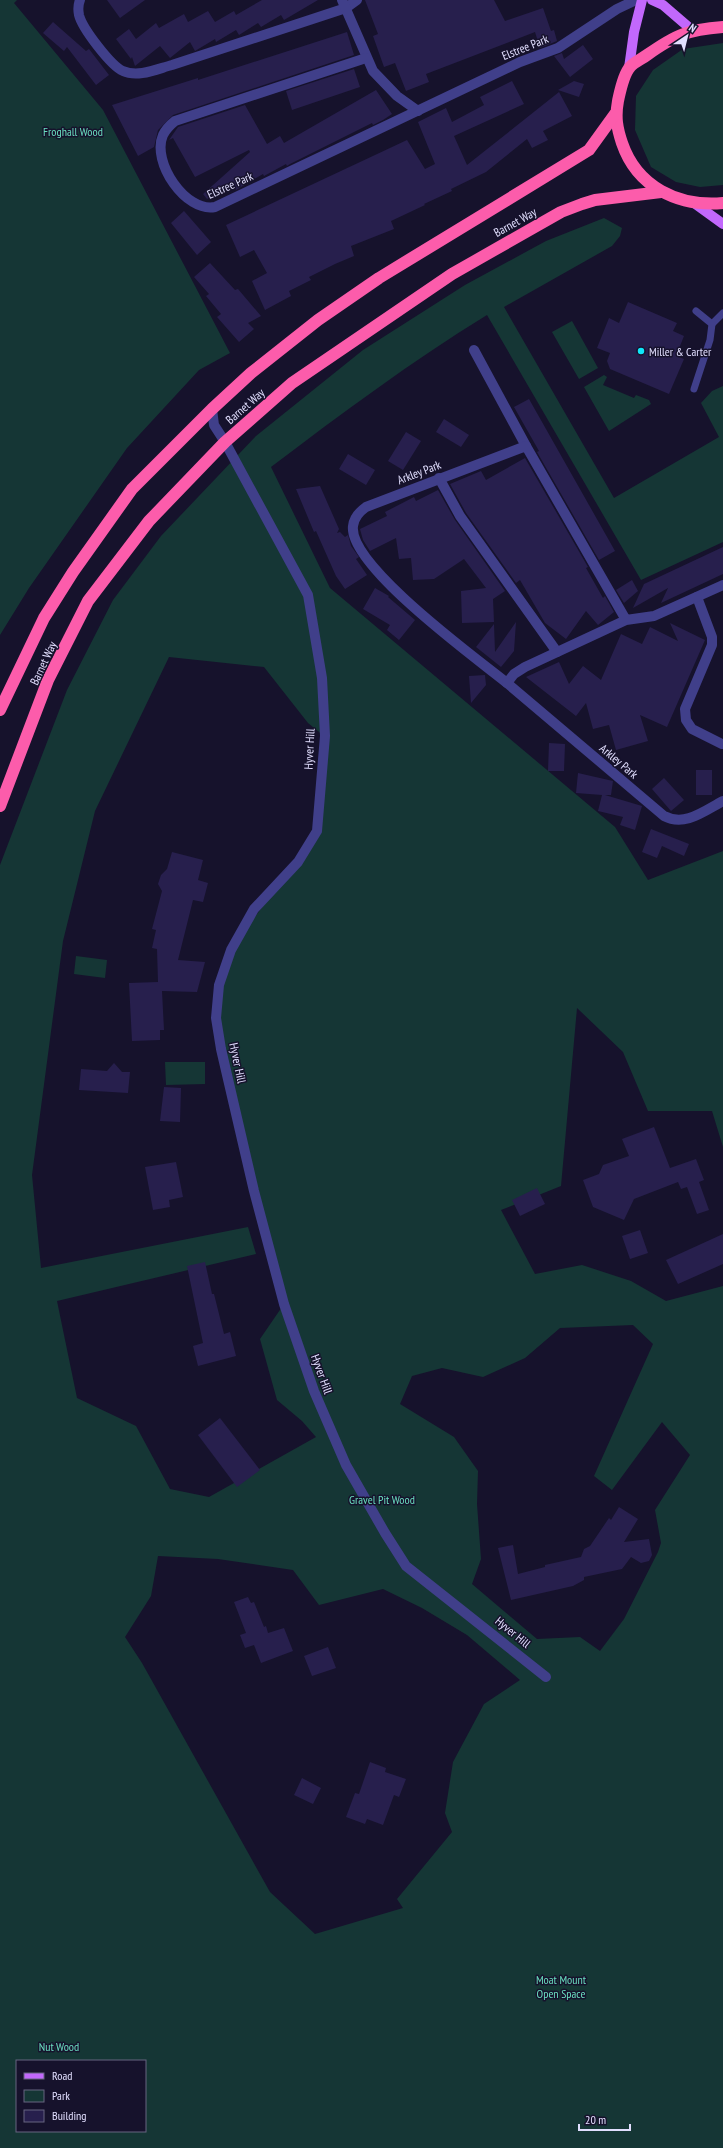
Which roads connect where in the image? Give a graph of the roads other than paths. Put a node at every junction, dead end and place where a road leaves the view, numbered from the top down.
1 (80, 0) edge
2 (357, 0) edge
3 (636, 0) edge
4 (642, 0) edge
5 (652, 0) edge
6 (344, 4) edge
7 (723, 27) edge
8 (692, 30) junction
9 (366, 58) junction
10 (629, 68) junction
11 (418, 111) junction
12 (615, 114) junction
13 (661, 192) junction
14 (694, 203) junction
15 (723, 203) edge
16 (723, 224) edge
17 (696, 310) dead end
18 (723, 313) edge
19 (712, 324) junction
20 (474, 350) dead end
21 (694, 389) dead end
22 (212, 409) junction
23 (225, 442) junction
24 (526, 446) junction
25 (439, 478) junction
26 (723, 585) edge
27 (698, 597) junction
28 (626, 620) junction
29 (557, 652) junction
30 (507, 684) junction
31 (0, 710) edge
32 (722, 744) edge
33 (723, 801) edge
34 (0, 806) edge
35 (546, 1676) dead end

1 - 6 street
2 - 6 street
3 - 11 street, Elstree Park
4 - 10 main road
5 - 8 main road
6 - 9 street
7 - 8 highway
8 - 10 highway
9 - 11 street
9 - 11 street, Elstree Park
10 - 12 highway
12 - 13 highway
12 - 22 highway, Barnet Way
13 - 14 highway
13 - 23 highway, Barnet Way
14 - 15 highway
14 - 16 main road
17 - 19 lane
18 - 19 lane
19 - 21 lane
20 - 24 street
22 - 23 street, Hyver Hill
22 - 31 highway, Barnet Way
23 - 34 highway, Barnet Way
23 - 35 street, Hyver Hill
24 - 25 street, Arkley Park
24 - 28 street
25 - 29 street
25 - 30 street, Arkley Park
26 - 27 street
27 - 28 street
27 - 32 street
28 - 29 street
29 - 30 street
30 - 33 street, Arkley Park

